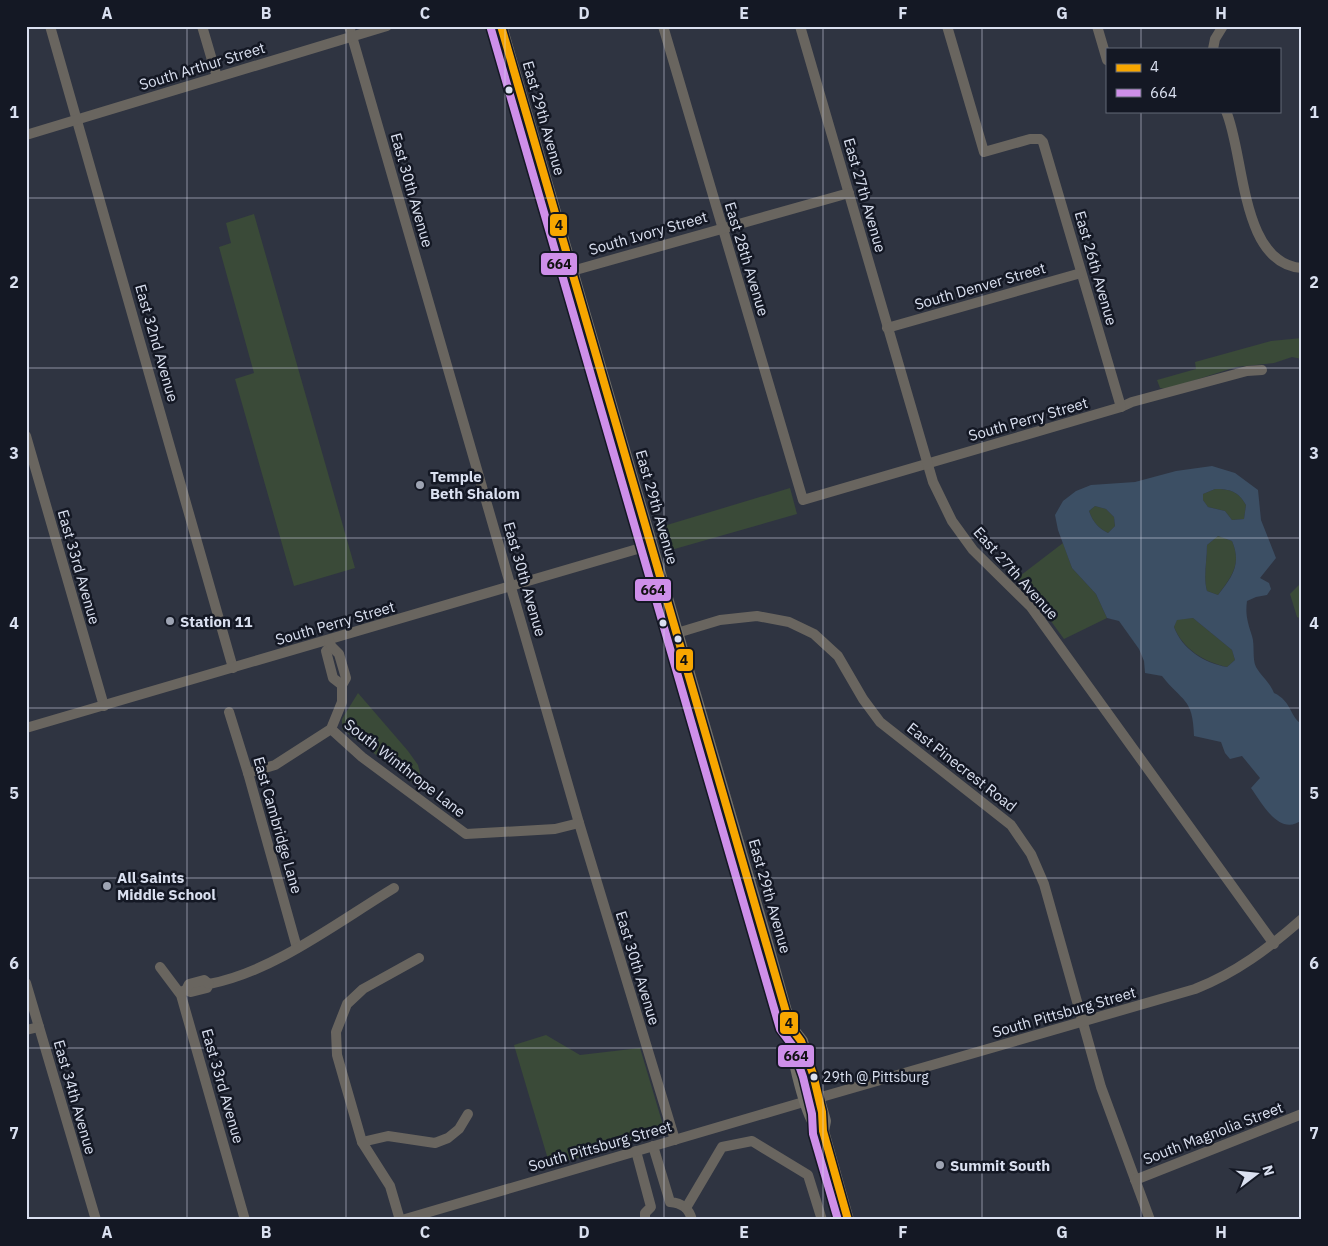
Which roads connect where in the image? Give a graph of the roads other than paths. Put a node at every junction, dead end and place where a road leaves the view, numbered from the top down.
1 (50, 26) edge
2 (202, 26) edge
3 (388, 26) edge
4 (501, 26) edge
5 (663, 26) edge
6 (800, 26) edge
7 (947, 26) edge
8 (1097, 26) edge
9 (1223, 26) edge
10 (350, 31) edge
11 (1213, 48) edge
12 (1106, 57) edge
13 (217, 78) junction
14 (1226, 112) edge
15 (78, 120) junction
16 (26, 135) edge
17 (849, 193) junction
18 (722, 228) junction
19 (1302, 268) edge
20 (572, 271) junction
21 (1082, 273) junction
22 (887, 328) junction
23 (1262, 370) dead end
24 (1121, 407) junction
25 (26, 436) edge
26 (928, 464) junction
27 (803, 500) joint
28 (651, 545) junction
29 (511, 586) junction
30 (677, 633) junction
31 (330, 643) junction
32 (233, 668) junction
33 (104, 706) junction
34 (228, 712) dead end
35 (26, 728) edge
36 (331, 729) junction
37 (248, 773) junction
38 (579, 823) junction
39 (394, 888) dead end
40 (1302, 919) edge
41 (1274, 944) junction
42 (296, 948) junction
43 (418, 958) dead end
44 (160, 967) dead end
45 (26, 983) edge
46 (182, 991) junction
47 (1082, 1023) junction
48 (39, 1027) junction
49 (26, 1030) edge
50 (812, 1099) junction
51 (468, 1114) dead end
52 (1302, 1114) edge
53 (675, 1140) junction
54 (362, 1142) junction
55 (654, 1146) junction
56 (636, 1151) junction
57 (1135, 1180) junction
58 (670, 1202) junction
59 (651, 1207) junction
60 (686, 1208) junction
61 (96, 1220) edge
62 (245, 1220) edge
63 (401, 1220) edge
64 (645, 1220) edge
65 (692, 1220) edge
66 (822, 1220) edge
67 (848, 1220) edge
68 (1150, 1220) edge

1 - 15 street, East 32nd Avenue
2 - 13 street
3 - 10 street, South Arthur Street
4 - 20 main road, East 29th Avenue
5 - 18 street, East 28th Avenue
6 - 17 street, East 27th Avenue
7 - 21 street, East 26th Avenue
8 - 12 street
9 - 11 street
10 - 13 street, South Arthur Street
10 - 29 street, East 30th Avenue
13 - 15 street, South Arthur Street
14 - 19 street
15 - 16 street, South Arthur Street
15 - 32 street, East 32nd Avenue
17 - 18 street, South Ivory Street
17 - 22 street, East 27th Avenue
18 - 20 street, South Ivory Street
18 - 27 street, East 28th Avenue
20 - 28 main road, East 29th Avenue
21 - 22 street, South Denver Street
21 - 24 street, East 26th Avenue
22 - 26 street, East 27th Avenue
23 - 24 street, South Perry Street
24 - 26 street, South Perry Street
25 - 33 street, East 33rd Avenue
26 - 27 street, South Perry Street
26 - 41 street, East 27th Avenue
28 - 29 street, South Perry Street
28 - 30 main road, East 29th Avenue
29 - 31 street, South Perry Street
29 - 38 street, East 30th Avenue
30 - 47 street, East Pinecrest Road
30 - 50 main road, East 29th Avenue
31 - 32 street, South Perry Street
31 - 36 street
32 - 33 street, South Perry Street
33 - 35 street, South Perry Street
34 - 37 street, East Cambridge Lane
36 - 37 street
36 - 38 street, South Winthrope Lane
37 - 42 street, East Cambridge Lane
38 - 53 street, East 30th Avenue
39 - 42 street
40 - 41 street, South Pittsburg Street
41 - 47 street, South Pittsburg Street
42 - 46 street
43 - 54 street
44 - 46 street, East 33rd Avenue
45 - 48 street, East 34th Avenue
46 - 62 street, East 33rd Avenue
47 - 50 street, South Pittsburg Street
47 - 57 street, East Pinecrest Road
48 - 49 street
48 - 61 street, East 34th Avenue
50 - 53 street, South Pittsburg Street
50 - 67 main road, East 29th Avenue
51 - 54 street
52 - 57 street, South Magnolia Street
53 - 55 street, South Pittsburg Street
54 - 63 street
55 - 56 street, South Pittsburg Street
55 - 58 street
56 - 59 street
56 - 63 street, South Pittsburg Street
57 - 68 street, East Pinecrest Road
58 - 59 street
58 - 60 street
59 - 64 street
60 - 65 street
60 - 66 street

